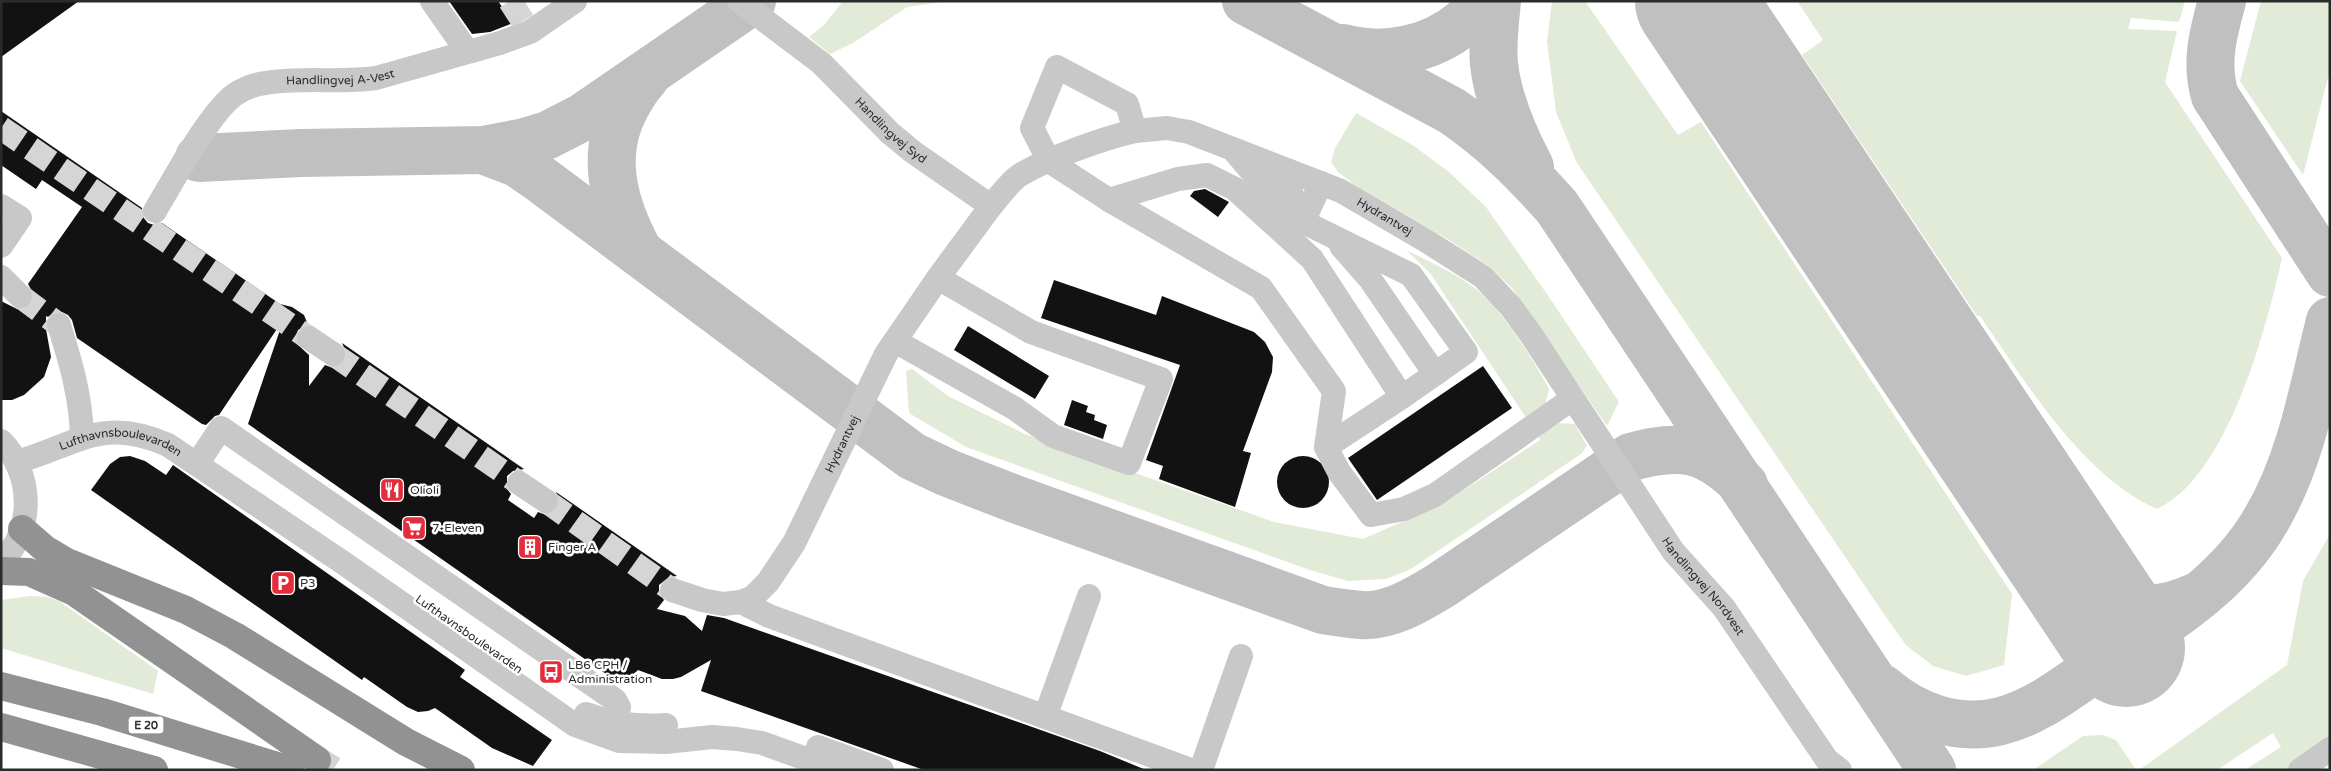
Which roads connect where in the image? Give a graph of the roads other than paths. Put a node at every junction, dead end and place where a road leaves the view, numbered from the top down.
1 (432, 1) edge
2 (575, 1) edge
3 (739, 1) edge
4 (467, 52) junction
5 (1135, 131) junction
6 (1232, 149) junction
7 (1049, 161) junction
8 (1321, 184) junction
9 (1236, 189) junction
10 (1110, 200) junction
11 (1, 206) edge
12 (991, 206) junction
13 (154, 211) dead end
14 (1294, 217) junction
15 (1331, 235) junction
16 (1, 246) edge
17 (1, 277) edge
18 (938, 278) junction
19 (20, 296) tunnel mouth
20 (59, 325) tunnel mouth
21 (309, 338) tunnel mouth
22 (895, 341) junction
23 (333, 354) tunnel mouth
24 (1435, 374) junction
25 (1402, 397) junction
26 (1572, 399) junction
27 (82, 437) junction
28 (1, 441) edge
29 (1326, 447) junction
30 (17, 462) junction
31 (197, 464) junction
32 (218, 478) junction
33 (519, 483) tunnel mouth
34 (546, 501) tunnel mouth
35 (22, 529) junction
36 (1, 562) edge
37 (1, 571) edge
38 (350, 571) junction
39 (49, 581) junction
40 (1, 588) edge
41 (678, 592) tunnel mouth
42 (1089, 596) dead end
43 (741, 602) junction
44 (1241, 656) dead end
45 (1, 686) edge
46 (1045, 717) junction
47 (1, 727) edge
48 (607, 730) junction
49 (2330, 749) edge
50 (317, 760) tunnel mouth
51 (154, 770) edge
52 (290, 770) tunnel mouth
53 (461, 770) edge
54 (836, 770) edge
55 (882, 770) edge
56 (1190, 770) edge
57 (1201, 770) edge
58 (1840, 770) edge
59 (2300, 770) edge

1 - 4 street
2 - 4 street, Handlingvej A-Vest
3 - 12 street, Handlingvej Syd
4 - 13 street, Handlingvej A-Vest
5 - 6 street, Hydrantvej
5 - 7 street, Hydrantvej
5 - 7 street
6 - 8 street, Hydrantvej
6 - 14 street
7 - 10 street
7 - 12 street
8 - 14 street
8 - 26 street, Hydrantvej
9 - 10 street
9 - 14 street
9 - 25 street
10 - 29 street
11 - 16 street
12 - 18 street, Hydrantvej
14 - 15 street
15 - 24 street
15 - 24 street
17 - 19 street
18 - 22 street, Hydrantvej
18 - 22 street
20 - 27 street
21 - 23 street
22 - 43 street, Hydrantvej
24 - 25 street
25 - 29 street
26 - 29 street
26 - 58 street, Handlingvej Nordvest
27 - 30 street, Lufthavnsboulevarden
27 - 31 street, Lufthavnsboulevarden
28 - 30 street
30 - 35 street
31 - 32 street, Lufthavnsboulevarden
31 - 48 street
32 - 38 street, Lufthavnsboulevarden
32 - 38 street, Lufthavnsboulevarden
33 - 34 street
35 - 36 street
35 - 53 highway
37 - 39 highway
38 - 48 street, Lufthavnsboulevarden
39 - 40 highway
39 - 50 highway
41 - 43 street
42 - 46 street
43 - 46 street
44 - 57 street
45 - 52 highway, E 20
46 - 56 street
47 - 51 highway
48 - 54 street, Lufthavnsboulevarden
48 - 55 street, Lufthavnsboulevarden
49 - 59 street

